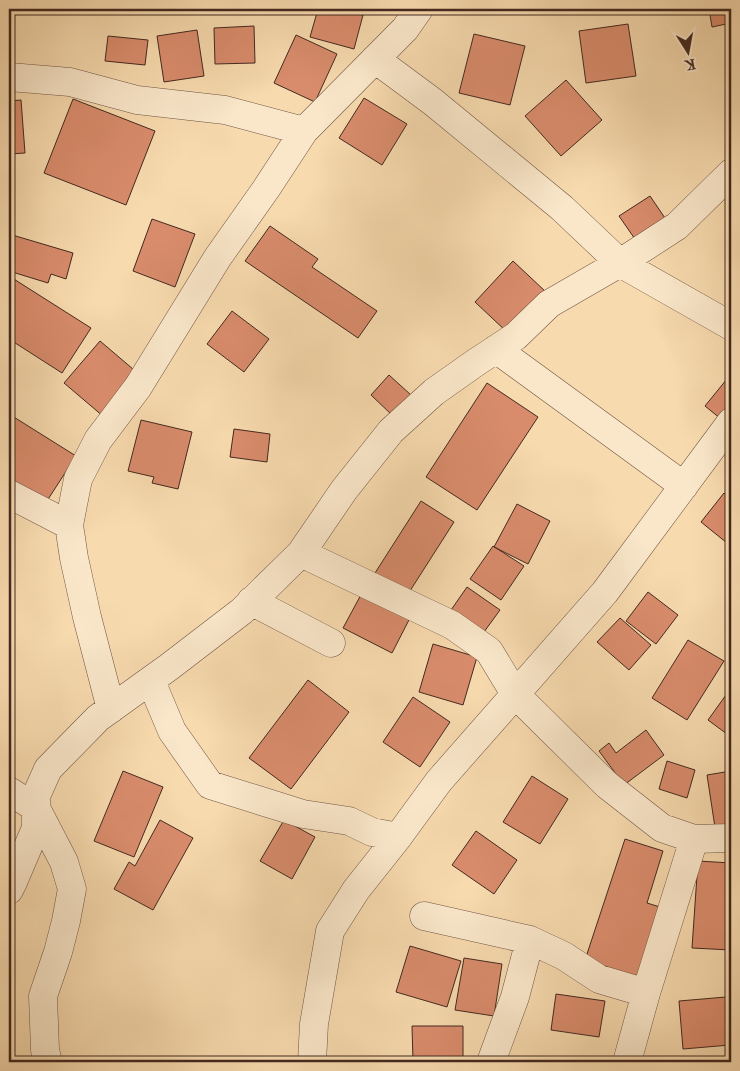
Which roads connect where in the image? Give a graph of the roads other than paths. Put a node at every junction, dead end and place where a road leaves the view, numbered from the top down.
1 (419, 9) edge
2 (375, 59) junction
3 (9, 77) edge
4 (304, 131) junction
5 (731, 172) edge
6 (620, 263) junction
7 (731, 326) edge
8 (496, 349) junction
9 (731, 422) edge
10 (684, 486) junction
11 (9, 494) edge
12 (69, 525) junction
13 (301, 553) junction
14 (252, 601) junction
15 (331, 643) dead end
16 (151, 681) junction
17 (515, 694) junction
18 (111, 709) junction
19 (9, 791) edge
20 (36, 808) junction
21 (398, 837) junction
22 (731, 838) edge
23 (694, 840) junction
24 (9, 890) edge
25 (424, 916) dead end
26 (530, 940) junction
27 (646, 993) junction
28 (48, 1062) edge
29 (312, 1062) edge
30 (491, 1062) edge
31 (627, 1062) edge

1 - 2 street
2 - 4 street
2 - 6 street
3 - 4 street
4 - 12 street
5 - 6 street
6 - 7 street
6 - 8 street
8 - 10 street
8 - 13 street
9 - 10 street
10 - 17 street
11 - 12 street
12 - 18 street
13 - 14 street
13 - 17 street
14 - 15 street
14 - 16 street
16 - 18 street
16 - 21 street
17 - 21 street
17 - 23 street
18 - 20 street
19 - 20 street
20 - 24 street
20 - 28 street
21 - 29 street
22 - 23 street
23 - 27 street
25 - 26 street
26 - 27 street
26 - 30 street
27 - 31 street

